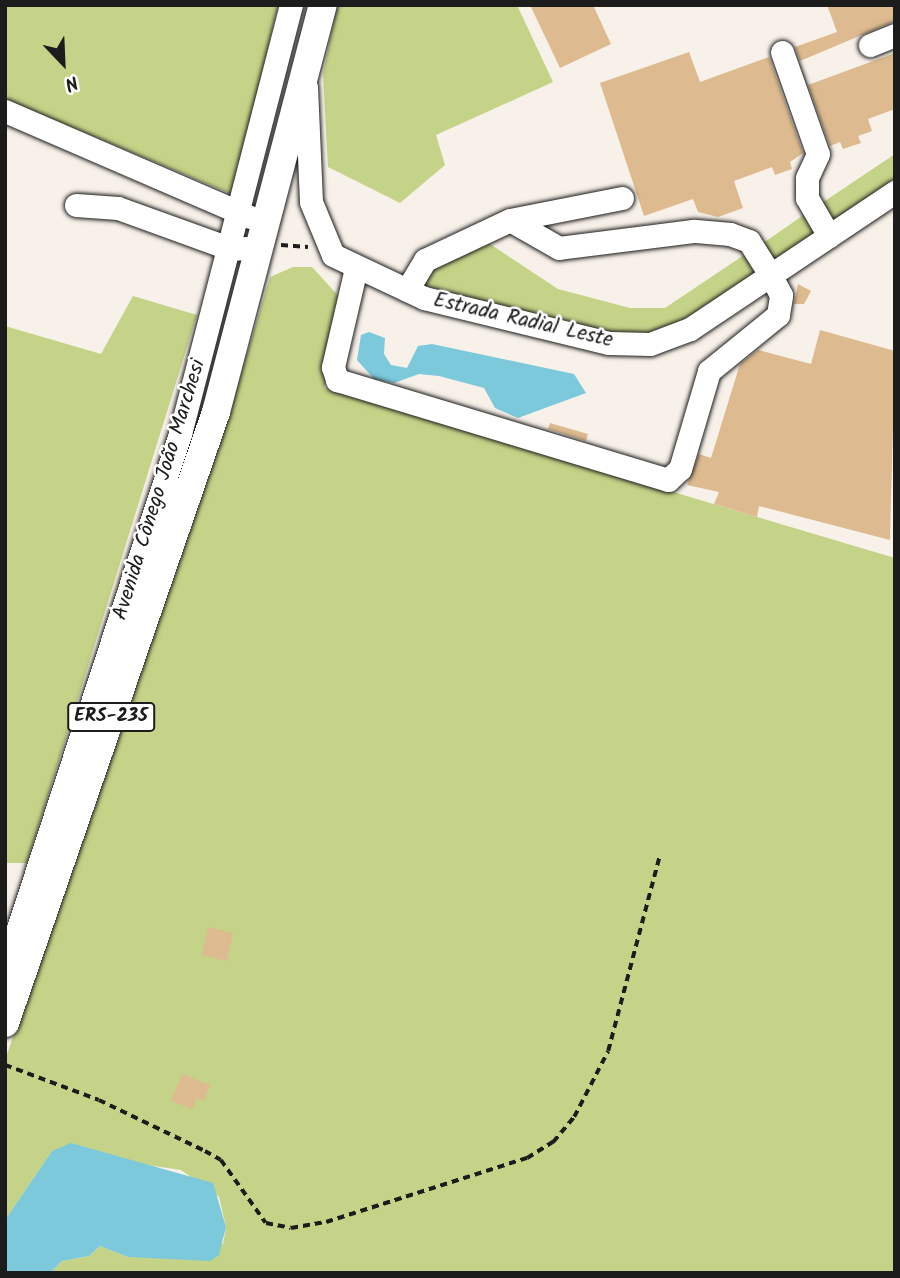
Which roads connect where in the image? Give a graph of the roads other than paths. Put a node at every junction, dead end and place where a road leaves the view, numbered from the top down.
1 (291, 5) edge
2 (323, 5) edge
3 (895, 35) edge
4 (870, 44) dead end
5 (782, 52) dead end
6 (274, 78) junction
7 (305, 85) junction
8 (5, 111) edge
9 (895, 192) edge
10 (622, 198) dead end
11 (76, 205) dead end
12 (239, 209) junction
13 (510, 220) junction
14 (829, 236) junction
15 (265, 238) junction
16 (231, 249) junction
17 (356, 268) junction
18 (771, 276) junction
19 (407, 290) junction
20 (5, 968) edge
21 (5, 1023) edge

1 - 6 street, Avenida Cônego João Marchesi
2 - 7 main road, ERS-235
3 - 4 street
5 - 14 street
6 - 7 street
6 - 12 street, Avenida Cônego João Marchesi
7 - 15 main road, ERS-235
7 - 17 street, Estrada Radial Leste
8 - 12 street
9 - 14 street, Estrada Radial Leste
10 - 13 street
11 - 16 street
12 - 15 street
12 - 16 street, Avenida Cônego João Marchesi
13 - 18 street
13 - 19 street
14 - 18 street, Estrada Radial Leste
15 - 16 street
15 - 21 main road, ERS-235
16 - 20 street, Avenida Cônego João Marchesi
17 - 18 street
17 - 19 street, Estrada Radial Leste
18 - 19 street, Estrada Radial Leste

